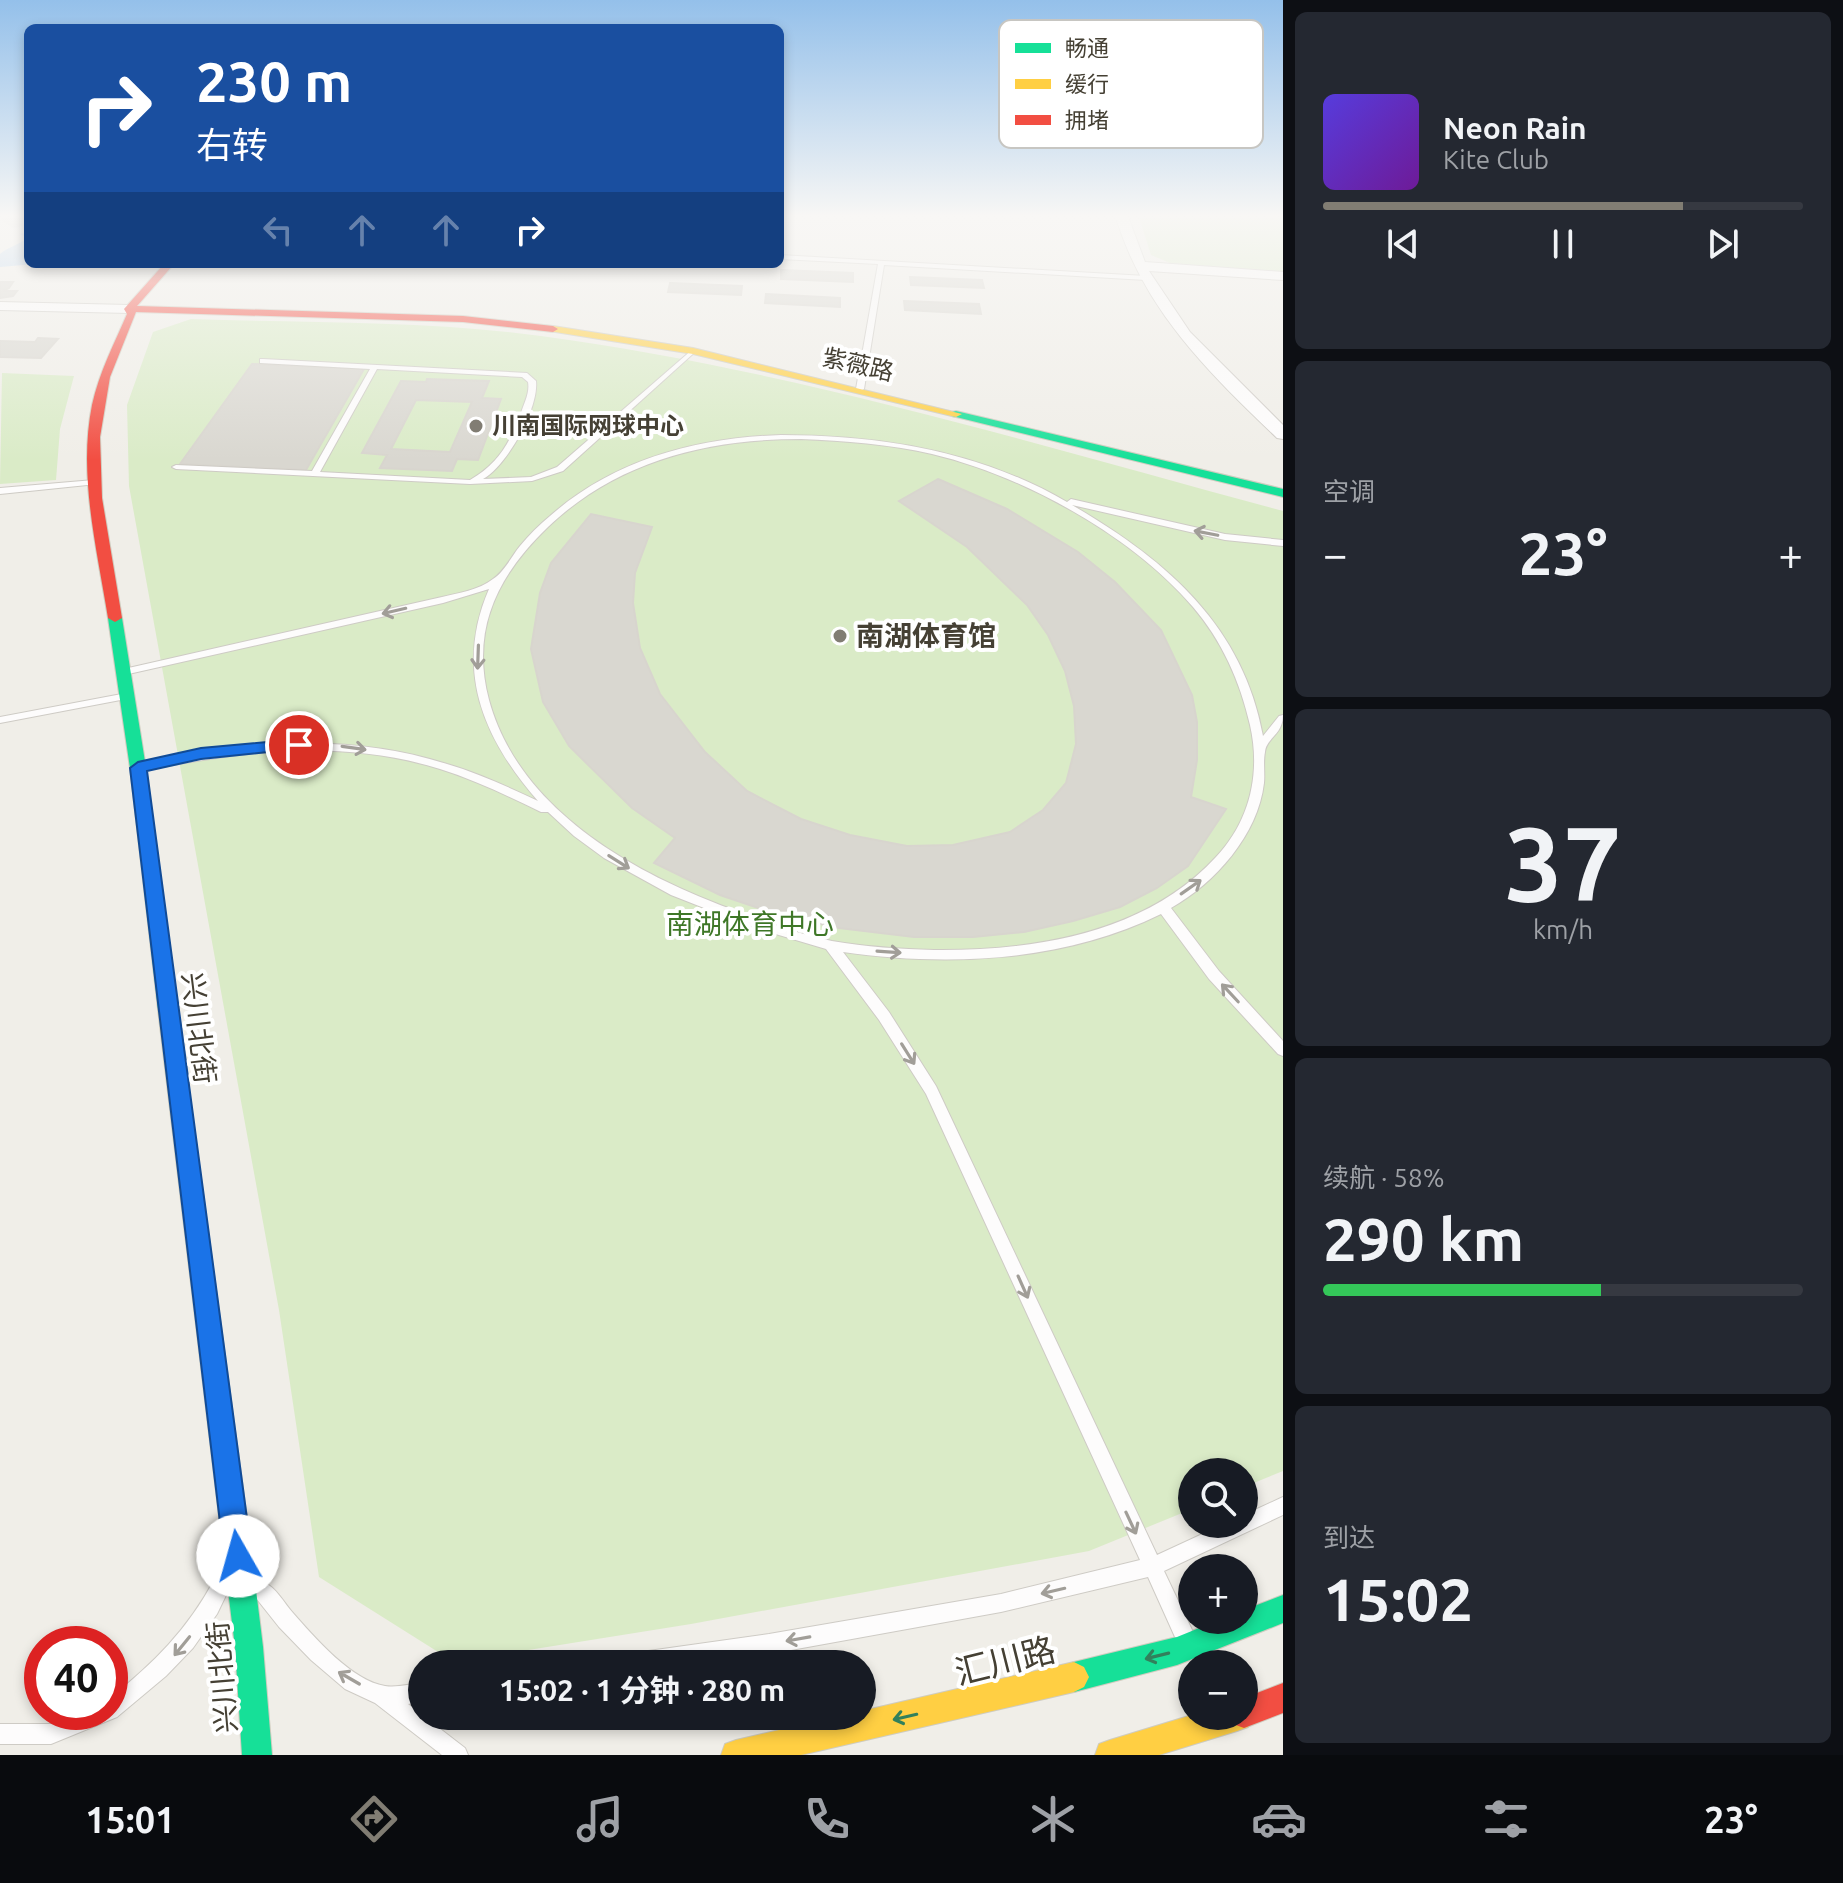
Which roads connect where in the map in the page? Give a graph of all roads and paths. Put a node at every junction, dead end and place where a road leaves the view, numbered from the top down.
1 (146, 296) edge
2 (150, 296) edge
3 (876, 296) edge
4 (1156, 296) edge
5 (0, 306) edge
6 (135, 311) junction
7 (693, 351) junction
8 (263, 361) dead end
9 (375, 366) junction
10 (860, 389) junction
11 (1283, 434) edge
12 (176, 467) dead end
13 (315, 474) junction
14 (94, 482) junction
15 (470, 482) junction
16 (0, 491) edge
17 (1283, 493) edge
18 (1056, 498) junction
19 (1283, 543) edge
20 (496, 583) junction
21 (124, 672) junction
22 (127, 696) junction
23 (1283, 718) edge
24 (0, 720) edge
25 (1259, 749) junction
26 (138, 768) junction
27 (554, 814) junction
28 (1163, 907) junction
29 (830, 945) junction
30 (1283, 1050) edge
31 (1283, 1506) edge
32 (238, 1556) junction
33 (1151, 1567) junction
34 (1283, 1609) edge
35 (1190, 1646) junction
36 (726, 1650) edge
37 (408, 1693) edge
38 (128, 1696) edge
39 (382, 1696) junction
40 (1283, 1698) edge
41 (1258, 1708) edge
42 (61, 1730) edge
43 (1191, 1730) edge
44 (0, 1734) edge
45 (257, 1755) edge
46 (458, 1755) edge
47 (736, 1755) edge
48 (1110, 1755) edge

1 - 6 street
2 - 6 street
3 - 10 lane
4 - 11 street
5 - 6 street
6 - 7 street, 紫薇路
6 - 14 street, 兴川北街
7 - 10 street, 紫薇路
7 - 15 lane
8 - 9 lane
9 - 13 lane
9 - 15 lane
10 - 17 street, 紫薇路
12 - 13 lane
13 - 15 lane
14 - 16 lane
14 - 21 street, 兴川北街
19 -> 18 lane
18 - 20 lane
18 - 25 lane
20 -> 21 lane
20 -> 27 lane
21 - 22 street, 兴川北街
22 - 24 lane
22 - 26 street, 兴川北街
23 - 25 lane
28 -> 25 lane
26 -> 27 lane
26 - 32 street, 兴川北街
27 -> 29 lane
29 -> 28 lane
30 -> 28 lane
29 -> 33 lane
31 - 33 lane
32 -> 38 lane
39 -> 32 lane
32 - 45 street, 兴川北街
33 - 35 lane
33 -> 36 lane
34 - 35 street, 汇川路
35 -> 47 street, 汇川路
37 - 39 lane
39 - 46 lane
40 - 41 street
42 - 44 lane
43 - 48 street

